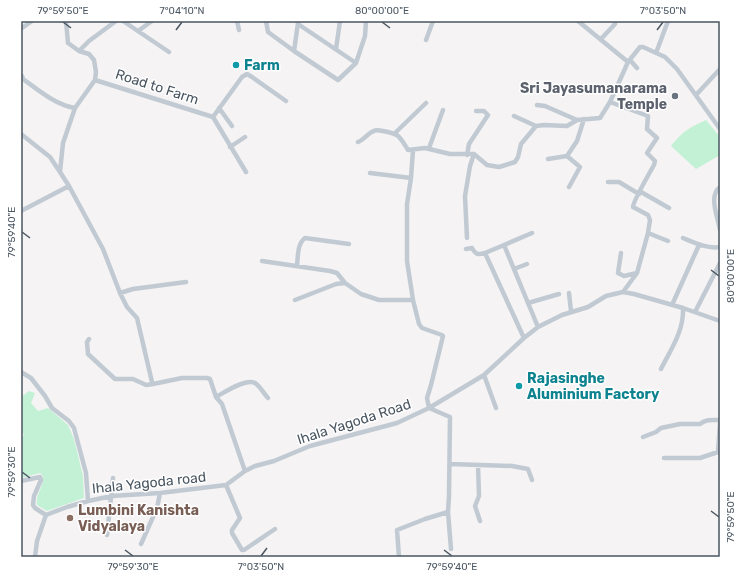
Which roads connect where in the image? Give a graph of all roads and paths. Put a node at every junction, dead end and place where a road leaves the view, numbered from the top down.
1 (32, 21) edge
2 (66, 21) edge
3 (116, 21) edge
4 (123, 21) edge
5 (152, 21) edge
6 (237, 21) edge
7 (266, 21) edge
8 (340, 21) edge
9 (366, 21) edge
10 (434, 21) edge
11 (578, 21) edge
12 (668, 21) edge
13 (298, 22) edge
14 (615, 24) dead end
15 (22, 28) edge
16 (239, 30) dead end
17 (138, 31) junction
18 (601, 39) junction
19 (426, 40) dead end
20 (336, 49) junction
21 (79, 51) junction
22 (294, 51) junction
23 (169, 52) dead end
24 (656, 53) junction
25 (629, 61) junction
26 (356, 63) junction
27 (637, 68) dead end
28 (720, 69) edge
29 (22, 76) dead end
30 (95, 80) junction
31 (696, 94) junction
32 (286, 101) dead end
33 (610, 102) junction
34 (426, 104) dead end
35 (537, 105) dead end
36 (75, 108) junction
37 (219, 108) junction
38 (443, 110) dead end
39 (476, 111) dead end
40 (213, 116) junction
41 (514, 116) dead end
42 (584, 119) junction
43 (577, 120) junction
44 (232, 126) dead end
45 (536, 126) junction
46 (720, 129) edge
47 (395, 133) junction
48 (21, 134) edge
49 (245, 138) dead end
50 (358, 142) dead end
51 (230, 147) junction
52 (429, 148) junction
53 (413, 150) junction
54 (474, 154) junction
55 (467, 155) junction
56 (567, 156) junction
57 (548, 158) dead end
58 (60, 172) junction
59 (246, 172) dead end
60 (370, 173) dead end
61 (412, 178) junction
62 (608, 182) dead end
63 (69, 186) junction
64 (569, 187) dead end
65 (720, 187) edge
66 (640, 193) junction
67 (669, 208) dead end
68 (21, 211) edge
69 (720, 230) edge
70 (532, 233) dead end
71 (648, 233) junction
72 (468, 238) dead end
73 (683, 238) dead end
74 (668, 241) dead end
75 (349, 244) dead end
76 (504, 245) junction
77 (700, 245) junction
78 (720, 247) edge
79 (466, 249) dead end
80 (486, 253) junction
81 (621, 253) dead end
82 (262, 260) dead end
83 (720, 263) edge
84 (527, 264) dead end
85 (297, 266) junction
86 (514, 269) junction
87 (637, 273) junction
88 (186, 282) dead end
89 (345, 284) junction
90 (623, 292) junction
91 (120, 293) junction
92 (569, 293) dead end
93 (559, 294) dead end
94 (295, 300) dead end
95 (413, 300) junction
96 (528, 303) junction
97 (672, 305) junction
98 (683, 308) junction
99 (571, 311) junction
100 (696, 312) junction
101 (720, 321) edge
102 (538, 327) junction
103 (524, 338) junction
104 (89, 339) dead end
105 (662, 369) dead end
106 (21, 372) edge
107 (484, 375) junction
108 (153, 384) junction
109 (216, 396) junction
110 (268, 398) dead end
111 (429, 408) junction
112 (496, 408) dead end
113 (720, 420) edge
114 (720, 423) edge
115 (643, 437) dead end
116 (664, 458) dead end
117 (450, 464) junction
118 (478, 465) junction
119 (245, 471) junction
120 (113, 478) dead end
121 (532, 480) dead end
122 (21, 481) edge
123 (226, 485) junction
124 (160, 493) junction
125 (112, 496) junction
126 (88, 501) junction
127 (448, 512) junction
128 (46, 515) junction
129 (480, 521) dead end
130 (275, 529) dead end
131 (107, 535) dead end
132 (141, 544) dead end
133 (451, 550) dead end
134 (35, 557) edge
135 (399, 557) edge

1 - 15 street
2 - 21 street
3 - 21 street
4 - 17 street
5 - 17 street
6 - 16 street
7 - 22 street
8 - 20 street
9 - 26 street
10 - 19 street
11 - 18 street
12 - 24 street
13 - 20 street
13 - 22 street
14 - 18 street
17 - 23 street
18 - 25 street
20 - 26 street
21 - 30 street
22 - 26 street
24 - 25 street
24 - 31 street
25 - 27 street
25 - 33 street
28 - 31 street
29 - 36 street
30 - 36 street
30 - 40 street, Road to Farm
31 - 46 street
32 - 37 street
33 - 42 street
33 - 66 street
34 - 47 street
35 - 43 street
36 - 58 street
37 - 40 street
37 - 44 street
38 - 52 street
39 - 55 street
40 - 51 street
41 - 45 street
42 - 43 street
42 - 56 street
43 - 45 street
45 - 54 street
47 - 50 street
47 - 53 street
48 - 58 street
49 - 51 street
51 - 59 street
52 - 53 street
52 - 55 street
53 - 61 street
54 - 55 street
54 - 72 street
56 - 57 street
56 - 64 street
58 - 63 street
60 - 61 street
61 - 95 street
62 - 66 street
63 - 68 street
63 - 91 street
65 - 69 street
66 - 67 street
66 - 71 street
70 - 76 street
71 - 74 street
71 - 87 street
73 - 77 street
75 - 85 street
76 - 80 street
76 - 86 street
77 - 78 street
77 - 97 street
79 - 80 street
80 - 103 street
81 - 87 street
82 - 85 street
83 - 100 street
84 - 86 street
85 - 89 street
86 - 96 street
87 - 90 street
88 - 91 street
89 - 94 street
89 - 95 street
90 - 97 street, Ihala Yagoda Road
90 - 99 street, Ihala Yagoda Road
91 - 108 street
92 - 99 street
93 - 96 street
95 - 111 street
96 - 102 street
97 - 98 street, Ihala Yagoda Road
98 - 100 street, Ihala Yagoda Road
98 - 105 street
99 - 102 street, Ihala Yagoda Road
100 - 101 street, Ihala Yagoda Road
102 - 103 street, Ihala Yagoda Road
103 - 107 street, Ihala Yagoda Road
104 - 108 street
106 - 126 street
107 - 111 street, Ihala Yagoda Road
107 - 112 street
108 - 109 street
109 - 110 street
109 - 119 street
111 - 117 street
111 - 119 street, Ihala Yagoda Road
113 - 115 street
114 - 116 street
117 - 118 street
117 - 127 street
118 - 121 street
118 - 129 street
119 - 123 street, Ihala Yagoda road
120 - 125 street
122 - 128 street
123 - 124 street, Ihala Yagoda road
123 - 130 street
124 - 125 street, Ihala Yagoda road
124 - 132 street
125 - 126 street, Ihala Yagoda road
125 - 131 street
126 - 128 street, Ihala Yagoda road
127 - 133 street
127 - 135 street
128 - 134 street

